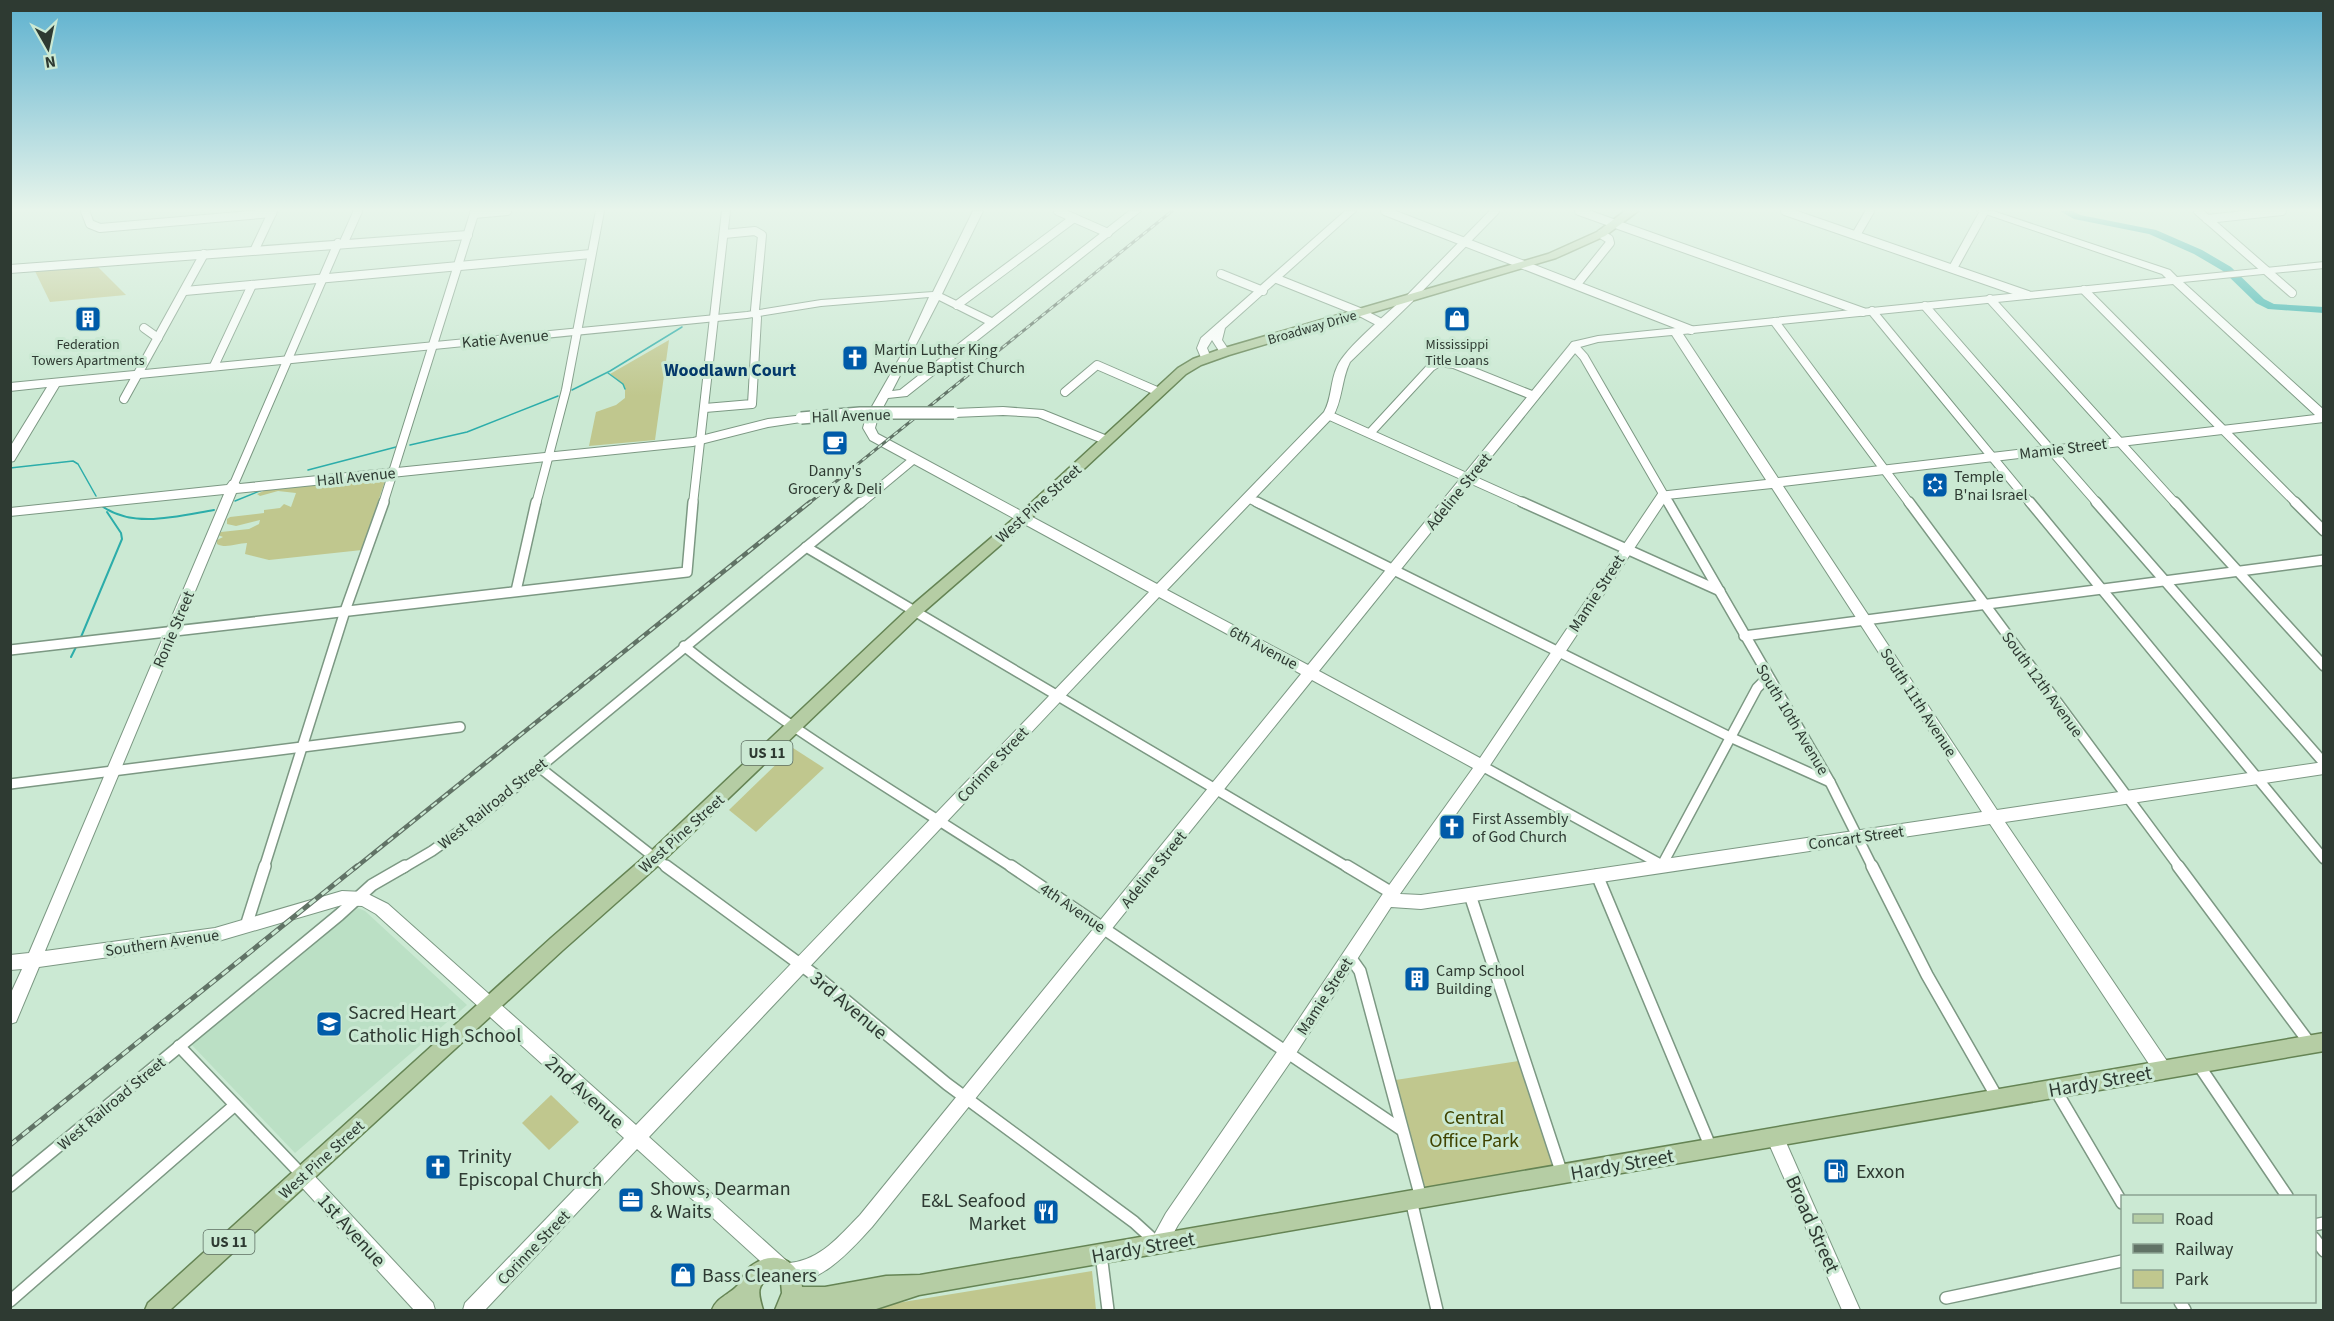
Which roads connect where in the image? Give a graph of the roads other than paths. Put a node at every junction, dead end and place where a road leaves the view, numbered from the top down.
1 (194, 273) edge
2 (324, 273) edge
3 (382, 273) edge
4 (456, 273) edge
5 (588, 273) edge
6 (719, 273) edge
7 (759, 273) edge
8 (947, 273) edge
9 (1001, 273) edge
10 (1057, 273) edge
11 (1284, 273) edge
12 (1435, 273) edge
13 (1499, 273) edge
14 (1546, 273) edge
15 (1585, 273) edge
16 (1754, 273) edge
17 (1966, 273) edge
18 (2166, 273) edge
19 (2248, 273) edge
20 (2268, 273) edge
21 (1221, 274) dead end
22 (321, 278) junction
23 (1277, 279) junction
24 (2176, 280) junction
25 (1576, 284) junction
26 (252, 285) junction
27 (2084, 290) junction
28 (185, 291) junction
29 (1263, 291) junction
30 (2292, 293) dead end
31 (936, 295) junction
32 (2028, 295) junction
33 (1409, 299) junction
34 (1990, 299) junction
35 (957, 305) junction
36 (1925, 306) junction
37 (1362, 312) junction
38 (1868, 312) junction
39 (756, 314) junction
40 (714, 318) junction
41 (1775, 322) junction
42 (993, 323) junction
43 (1383, 324) junction
44 (144, 328) dead end
45 (1220, 329) junction
46 (1691, 330) junction
47 (577, 331) junction
48 (1676, 332) junction
49 (158, 339) junction
50 (434, 345) junction
51 (1574, 346) junction
52 (1225, 352) junction
53 (1206, 358) junction
54 (288, 359) junction
55 (214, 366) junction
56 (138, 374) junction
57 (55, 383) junction
58 (10, 387) edge
59 (1065, 392) dead end
60 (1159, 392) junction
61 (903, 393) junction
62 (886, 395) junction
63 (1534, 396) junction
64 (124, 399) dead end
65 (705, 408) junction
66 (877, 410) junction
67 (1328, 415) junction
68 (2324, 417) edge
69 (2223, 430) junction
70 (1370, 433) junction
71 (701, 439) junction
72 (1106, 440) junction
73 (2120, 442) junction
74 (2051, 450) junction
75 (548, 455) junction
76 (1991, 457) junction
77 (10, 458) edge
78 (914, 459) junction
79 (395, 470) junction
80 (1886, 471) junction
81 (1468, 478) junction
82 (1776, 482) junction
83 (232, 487) junction
84 (1663, 495) junction
85 (1248, 498) junction
86 (10, 510) edge
87 (1023, 518) junction
88 (2324, 531) edge
89 (806, 547) junction
90 (1624, 550) junction
91 (2324, 560) edge
92 (1395, 570) junction
93 (2238, 571) junction
94 (2165, 580) junction
95 (2102, 589) junction
96 (1158, 590) junction
97 (516, 591) junction
98 (1720, 591) junction
99 (1984, 604) junction
100 (345, 611) junction
101 (915, 612) junction
102 (1866, 620) junction
103 (172, 631) junction
104 (1744, 636) junction
105 (684, 646) junction
106 (10, 650) edge
107 (1557, 652) junction
108 (2324, 666) edge
109 (1310, 672) junction
110 (1768, 677) junction
111 (1057, 695) junction
112 (460, 727) dead end
113 (795, 727) junction
114 (1732, 738) junction
115 (301, 747) junction
116 (2324, 762) edge
117 (1482, 766) junction
118 (539, 767) junction
119 (2324, 768) edge
120 (113, 771) junction
121 (2257, 778) junction
122 (1830, 782) junction
123 (10, 784) edge
124 (1217, 788) junction
125 (2126, 797) junction
126 (1993, 816) junction
127 (939, 821) junction
128 (1858, 837) junction
129 (655, 858) junction
130 (2324, 859) edge
131 (1662, 865) junction
132 (1598, 875) junction
133 (1470, 895) junction
134 (357, 897) junction
135 (1390, 897) junction
136 (246, 926) junction
137 (1105, 928) junction
138 (1350, 957) junction
139 (34, 960) junction
140 (10, 963) edge
141 (802, 966) junction
142 (489, 1007) junction
143 (10, 1016) edge
144 (2318, 1043) edge
145 (179, 1046) junction
146 (1287, 1052) junction
147 (2198, 1064) junction
148 (2163, 1070) junction
149 (2055, 1089) junction
150 (965, 1098) junction
151 (1998, 1099) junction
152 (235, 1105) junction
153 (1402, 1130) junction
154 (1775, 1137) junction
155 (636, 1138) junction
156 (1711, 1148) junction
157 (1562, 1174) junction
158 (302, 1175) junction
159 (10, 1186) edge
160 (2286, 1195) edge
161 (1416, 1199) junction
162 (2121, 1201) edge
163 (1158, 1244) junction
164 (1101, 1254) junction
165 (2121, 1262) edge
166 (781, 1283) edge
167 (1946, 1298) dead end
168 (10, 1301) edge
169 (749, 1305) edge
170 (155, 1310) edge
171 (426, 1311) edge
172 (472, 1311) edge
173 (722, 1311) edge
174 (1108, 1311) edge
175 (1437, 1311) edge
176 (1851, 1311) edge

1 - 28 street
2 - 22 street, Ronie Street
3 - 22 street
4 - 50 street
5 - 47 street
6 - 40 street
7 - 39 street
8 - 31 street
9 - 35 street
10 - 42 street
11 - 23 street
12 - 33 street, Corinne Street
13 - 33 main road, Broadway Drive / US 11
14 - 25 street
15 - 25 street
16 - 38 street
17 - 32 street
18 - 24 street
19 - 24 street
20 - 30 street
21 - 29 street
22 - 26 street
22 - 54 street, Ronie Street
23 - 29 street
23 - 37 street
24 - 27 street
24 - 68 street
25 - 46 street
26 - 28 street
26 - 55 street
27 - 32 street
27 - 69 street
28 - 49 street
29 - 45 street
31 - 35 street, Katie Avenue
31 - 39 street, Katie Avenue
31 - 62 street
32 - 34 street
33 - 37 main road, Broadway Drive / US 11
33 - 43 street, Corinne Street
34 - 36 street
34 - 73 street
35 - 42 street, Katie Avenue
36 - 38 street
36 - 74 street
37 - 43 street
37 - 52 main road, Broadway Drive / US 11
38 - 41 street
38 - 76 street
39 - 40 street, Katie Avenue
39 - 65 street
40 - 47 street, Katie Avenue
40 - 65 street
41 - 46 street
41 - 80 street, South 12th Avenue
42 - 61 street
43 - 67 street, Corinne Street
44 - 49 street
45 - 52 street
45 - 53 street
46 - 48 street
47 - 50 street, Katie Avenue
47 - 75 street
48 - 51 street
48 - 82 street, South 11th Avenue
49 - 56 street
50 - 54 street, Katie Avenue
50 - 79 street
51 - 63 street, Adeline Street
51 - 84 street, South 10th Avenue
52 - 53 main road, West Pine Street / US 11
53 - 60 main road, West Pine Street / US 11
54 - 55 street, Katie Avenue
54 - 83 street, Ronie Street
55 - 56 street, Katie Avenue
56 - 57 street, Katie Avenue
56 - 64 street
57 - 58 street, Katie Avenue
57 - 77 street
59 - 60 street
60 - 72 main road, West Pine Street / US 11
61 - 62 street
61 - 66 street
62 - 66 street
63 - 70 street
63 - 81 street, Adeline Street
65 - 71 street
66 - 78 street, 6th Avenue
67 - 70 street
67 - 85 street, Corinne Street
68 - 69 street, Mamie Street
69 - 73 street, Mamie Street
69 - 88 street
70 - 81 street
71 - 72 street, Hall Avenue, bridge
71 - 75 street, Hall Avenue
71 - 97 street
72 - 87 main road, West Pine Street / US 11
73 - 74 street, Mamie Street
73 - 93 street
74 - 76 street, Mamie Street
74 - 94 street
75 - 79 street, Hall Avenue
75 - 97 street
76 - 80 street, Mamie Street
76 - 95 street
78 - 87 street, 6th Avenue
78 - 89 street, West Railroad Street
79 - 83 street, Hall Avenue
79 - 100 street
80 - 82 street, Mamie Street
80 - 99 street, South 12th Avenue
81 - 90 street
81 - 92 street, Adeline Street
82 - 84 street, Mamie Street
82 - 102 street, South 11th Avenue
83 - 86 street, Hall Avenue
83 - 103 street, Ronie Street
84 - 90 street, Mamie Street
84 - 98 street, South 10th Avenue
85 - 92 street
85 - 96 street, Corinne Street
87 - 96 street, 6th Avenue
87 - 101 main road, West Pine Street / US 11
89 - 101 street
89 - 105 street, West Railroad Street
90 - 98 street
90 - 107 street, Mamie Street
91 - 93 street
92 - 107 street
92 - 109 street, Adeline Street
93 - 94 street
93 - 108 street
94 - 95 street
94 - 116 street
95 - 99 street
95 - 121 street
96 - 109 street, 6th Avenue
96 - 111 street, Corinne Street
97 - 100 street
98 - 104 street, South 10th Avenue
99 - 102 street
99 - 125 street, South 12th Avenue
100 - 103 street
100 - 115 street
101 - 111 street
101 - 113 main road, West Pine Street / US 11
102 - 104 street
102 - 126 street, South 11th Avenue
103 - 106 street
103 - 120 street, Ronie Street
104 - 110 street, South 10th Avenue
105 - 113 street, 4th Avenue
105 - 118 street, West Railroad Street
107 - 114 street
107 - 117 street, Mamie Street
109 - 117 street, 6th Avenue
109 - 124 street, Adeline Street
110 - 114 street
110 - 122 street, South 10th Avenue
111 - 124 street
111 - 127 street, Corinne Street
112 - 115 street
113 - 127 street, 4th Avenue
113 - 129 main road, West Pine Street / US 11
114 - 122 street
114 - 131 street
115 - 120 street
115 - 136 street
117 - 131 street, 6th Avenue
117 - 135 street, Mamie Street
118 - 129 street, 3rd Avenue
118 - 134 street, West Railroad Street
119 - 121 street, Concart Street
120 - 123 street
120 - 139 street, Ronie Street
121 - 125 street, Concart Street
121 - 130 street
122 - 128 street, South 10th Avenue
124 - 135 street
124 - 137 street, Adeline Street
125 - 126 street, Concart Street
125 - 144 street, South 12th Avenue
126 - 128 street, Concart Street
126 - 148 street, South 11th Avenue
127 - 137 street, 4th Avenue
127 - 141 street, Corinne Street
128 - 131 street, Concart Street
128 - 151 street, South 10th Avenue
129 - 141 street, 3rd Avenue
129 - 142 main road, West Pine Street / US 11
131 - 132 street, Concart Street
132 - 133 street, Concart Street
132 - 156 street
133 - 135 street, Concart Street
133 - 157 street
134 - 136 street, Southern Avenue
134 - 142 street, 2nd Avenue
134 - 145 street, West Railroad Street
135 - 138 street, Mamie Street
136 - 139 street, Southern Avenue
137 - 146 street, 4th Avenue
137 - 150 street, Adeline Street
138 - 146 street, Mamie Street
138 - 153 street
139 - 140 street, Southern Avenue
139 - 143 street, Ronie Street
141 - 150 street, 3rd Avenue
141 - 155 street, Corinne Street
142 - 155 street, 2nd Avenue
142 - 158 main road, West Pine Street / US 11
144 - 147 main road, Hardy Street
145 - 152 street, 1st Avenue
145 - 159 street, West Railroad Street
146 - 153 street, 4th Avenue
146 - 163 street, Mamie Street
147 - 148 main road, Hardy Street
147 - 160 street
148 - 149 main road, Hardy Street
149 - 151 main road, Hardy Street
149 - 162 street
150 - 163 street, 3rd Avenue
150 - 166 street, Adeline Street
151 - 154 main road, Hardy Street
152 - 158 street, 1st Avenue
152 - 168 street
153 - 161 street
154 - 156 main road, Hardy Street
154 - 176 street, Broad Street
155 - 166 street, 2nd Avenue
155 - 172 street, Corinne Street
156 - 157 main road, Hardy Street
157 - 161 main road, Hardy Street
158 - 170 main road, West Pine Street / US 11
158 - 171 street, 1st Avenue
161 - 163 main road, Hardy Street
161 - 175 street
163 - 164 main road, Hardy Street
164 - 166 main road, Hardy Street
164 - 174 street
165 - 167 street
166 - 169 main road
169 - 173 main road

